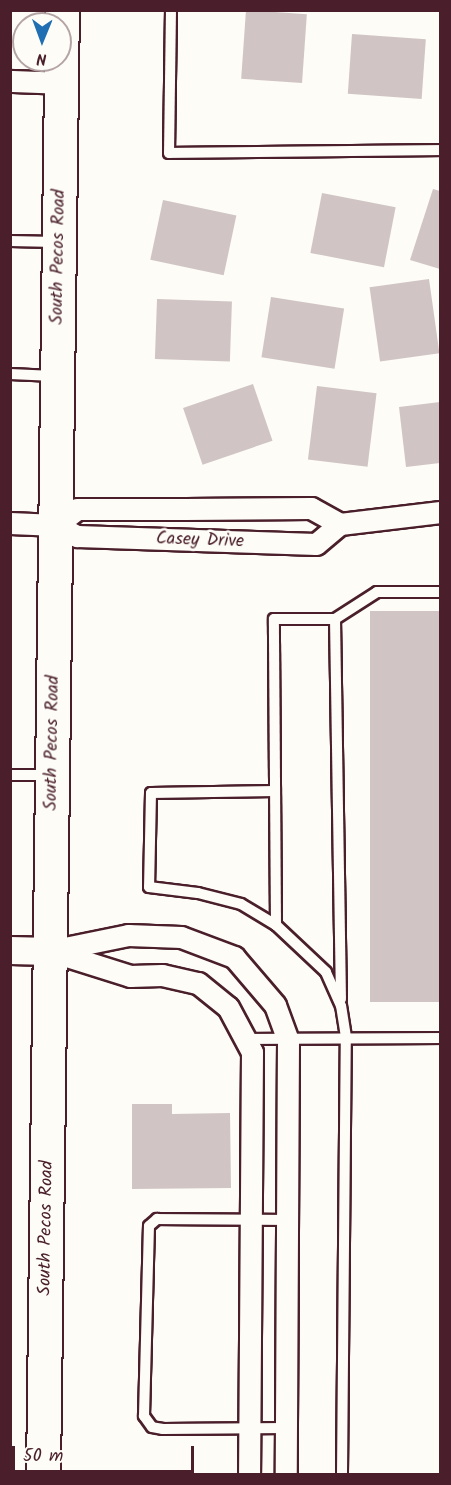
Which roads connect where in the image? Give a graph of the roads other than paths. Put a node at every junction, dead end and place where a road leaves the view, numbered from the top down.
1 (62, 10) edge
2 (171, 10) edge
3 (10, 81) edge
4 (61, 83) junction
5 (441, 150) edge
6 (10, 241) edge
7 (59, 242) junction
8 (10, 374) edge
9 (57, 376) junction
10 (441, 512) edge
11 (10, 523) edge
12 (340, 524) junction
13 (56, 525) junction
14 (441, 592) edge
15 (335, 619) junction
16 (10, 775) edge
17 (52, 775) junction
18 (275, 791) junction
19 (276, 926) junction
20 (10, 950) edge
21 (50, 951) junction
22 (341, 1006) junction
23 (286, 1036) junction
24 (346, 1037) junction
25 (441, 1038) edge
26 (246, 1039) junction
27 (250, 1219) junction
28 (287, 1220) junction
29 (249, 1427) junction
30 (286, 1428) junction
31 (44, 1474) edge
32 (249, 1474) edge
33 (286, 1474) edge
34 (342, 1474) edge

1 - 4 main road, South Pecos Road
2 - 5 lane
3 - 4 street
4 - 7 main road, South Pecos Road
6 - 7 lane
7 - 9 main road, South Pecos Road
8 - 9 lane
9 - 13 main road, South Pecos Road
10 - 12 street
11 - 13 street, Casey Drive
12 - 13 street, Casey Drive
12 - 13 street, Casey Drive
13 - 17 main road, South Pecos Road
14 - 15 lane
15 - 18 lane
15 - 22 lane
16 - 17 lane
17 - 21 main road, South Pecos Road
18 - 19 lane
18 - 19 lane
19 - 22 lane
20 - 21 street
21 - 23 street
21 - 26 street
21 - 31 main road, South Pecos Road
22 - 24 lane
23 - 24 lane
23 - 26 lane
23 - 28 street
24 - 25 lane
24 - 34 lane
26 - 27 street
27 - 28 lane
27 - 29 street
27 - 29 lane
28 - 30 street
29 - 30 lane
29 - 32 street
30 - 33 street

